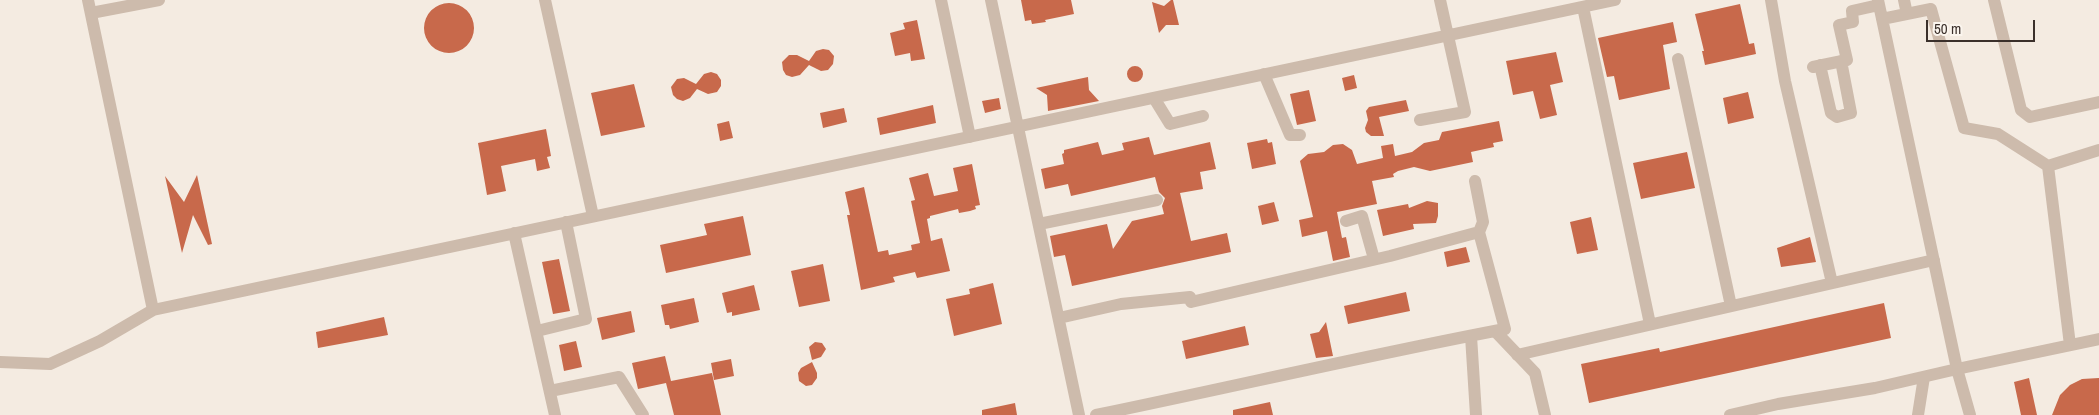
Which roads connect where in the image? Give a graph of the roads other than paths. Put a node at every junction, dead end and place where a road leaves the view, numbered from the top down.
1 (88, 0) edge
2 (159, 0) edge
3 (545, 0) edge
4 (941, 0) edge
5 (991, 0) edge
6 (1440, 0) edge
7 (1615, 0) edge
8 (1770, 0) edge
9 (1904, 0) edge
10 (1994, 0) edge
11 (1879, 2) edge
12 (1582, 7) junction
13 (90, 13) junction
14 (1908, 14) junction
15 (1882, 19) junction
16 (1448, 36) junction
17 (1678, 58) dead end
18 (1841, 61) junction
19 (1264, 74) junction
20 (1154, 98) junction
21 (2099, 102) edge
22 (1202, 116) dead end
23 (1420, 120) dead end
24 (1018, 126) junction
25 (1300, 135) dead end
26 (970, 137) junction
27 (2099, 150) edge
28 (2048, 166) junction
29 (1475, 181) dead end
30 (1157, 200) dead end
31 (593, 216) junction
32 (1346, 221) dead end
33 (566, 222) junction
34 (1039, 224) junction
35 (1479, 232) junction
36 (514, 233) junction
37 (1374, 259) junction
38 (1934, 260) junction
39 (1832, 283) junction
40 (1731, 306) junction
41 (153, 310) junction
42 (1059, 318) junction
43 (1650, 324) junction
44 (537, 331) junction
45 (1495, 331) junction
46 (1472, 336) junction
47 (2099, 339) edge
48 (2070, 345) junction
49 (1517, 355) junction
50 (0, 362) edge
51 (1957, 369) junction
52 (1924, 376) junction
53 (550, 390) junction
54 (1748, 413) edge
55 (555, 415) edge
56 (643, 415) edge
57 (1079, 415) edge
58 (1096, 415) edge
59 (1476, 415) edge
60 (1545, 415) edge
61 (1730, 415) edge
62 (1918, 415) edge
63 (1970, 415) edge

1 - 13 lane
2 - 13 lane
3 - 31 lane
4 - 26 lane
5 - 24 lane
6 - 16 lane
7 - 12 lane
8 - 39 lane
9 - 14 lane
10 - 21 lane
11 - 15 lane
11 - 18 lane
12 - 16 lane
12 - 43 lane
13 - 41 lane
14 - 15 lane
14 - 28 lane
15 - 38 lane
16 - 19 lane
16 - 23 lane
17 - 40 lane
18 - 18 lane
19 - 20 lane
19 - 25 lane
20 - 22 lane
20 - 24 lane
24 - 26 lane
24 - 34 lane
26 - 31 lane
27 - 28 lane
28 - 48 lane
29 - 35 lane
30 - 34 lane
31 - 33 lane
32 - 37 lane
33 - 36 lane
33 - 44 lane
34 - 42 lane
35 - 37 lane
35 - 45 lane
36 - 41 lane
36 - 44 lane
37 - 42 lane
38 - 39 lane
38 - 51 lane
39 - 40 lane
40 - 43 lane
41 - 50 lane
42 - 57 lane
43 - 49 lane
44 - 53 lane
45 - 46 lane
45 - 49 lane
46 - 58 lane
46 - 59 lane
47 - 48 lane
48 - 51 lane
49 - 60 lane
51 - 52 lane
51 - 63 lane
52 - 54 lane
52 - 62 lane
53 - 55 lane
53 - 56 lane
54 - 61 lane

